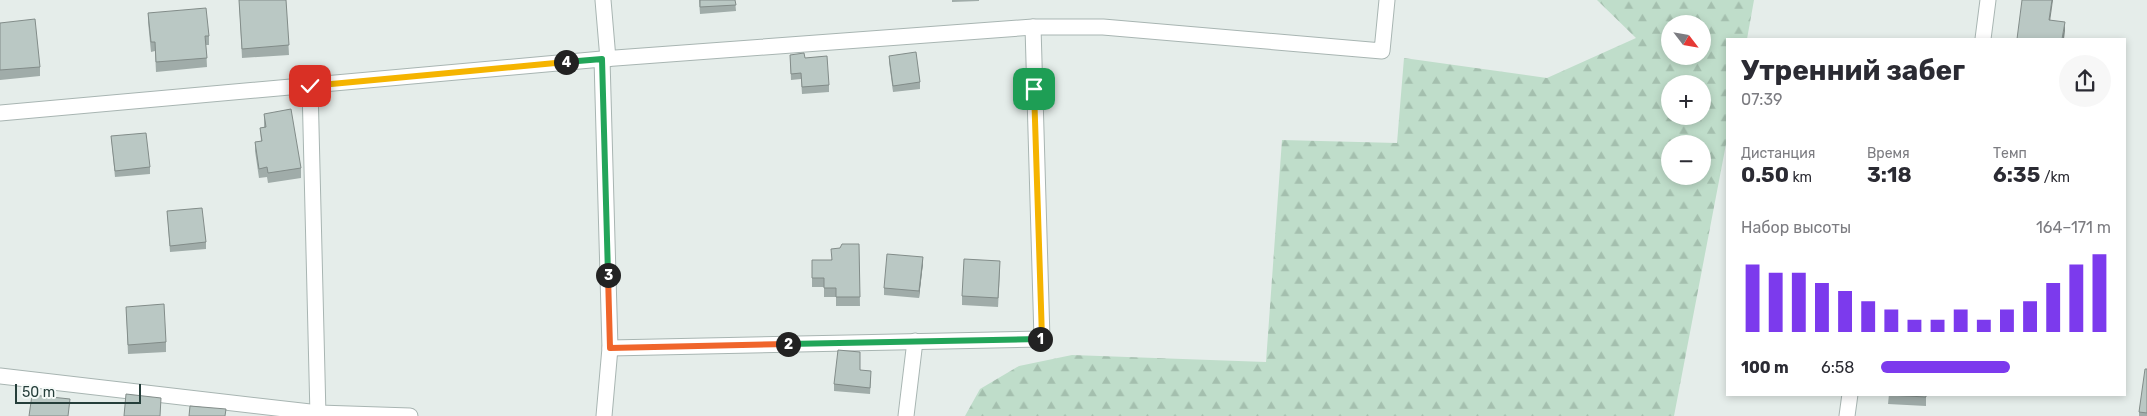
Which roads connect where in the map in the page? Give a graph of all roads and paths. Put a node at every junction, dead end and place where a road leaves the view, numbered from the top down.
1 (602, 0) edge
2 (1387, 0) edge
3 (1988, 0) edge
4 (1032, 27) junction
5 (1983, 38) edge
6 (605, 59) junction
7 (310, 86) junction
8 (0, 114) edge
9 (915, 341) junction
10 (610, 348) junction
11 (0, 376) edge
12 (1850, 396) edge
13 (318, 415) edge
14 (410, 416) edge
15 (604, 416) edge
16 (906, 416) edge
17 (1847, 416) edge

1 - 6 lane
2 - 4 lane
3 - 5 lane
4 - 6 lane
4 - 9 lane
6 - 7 lane
6 - 10 lane
7 - 8 lane
7 - 13 lane
9 - 10 lane
9 - 16 lane
10 - 15 lane
11 - 13 lane
12 - 17 lane
13 - 14 lane

